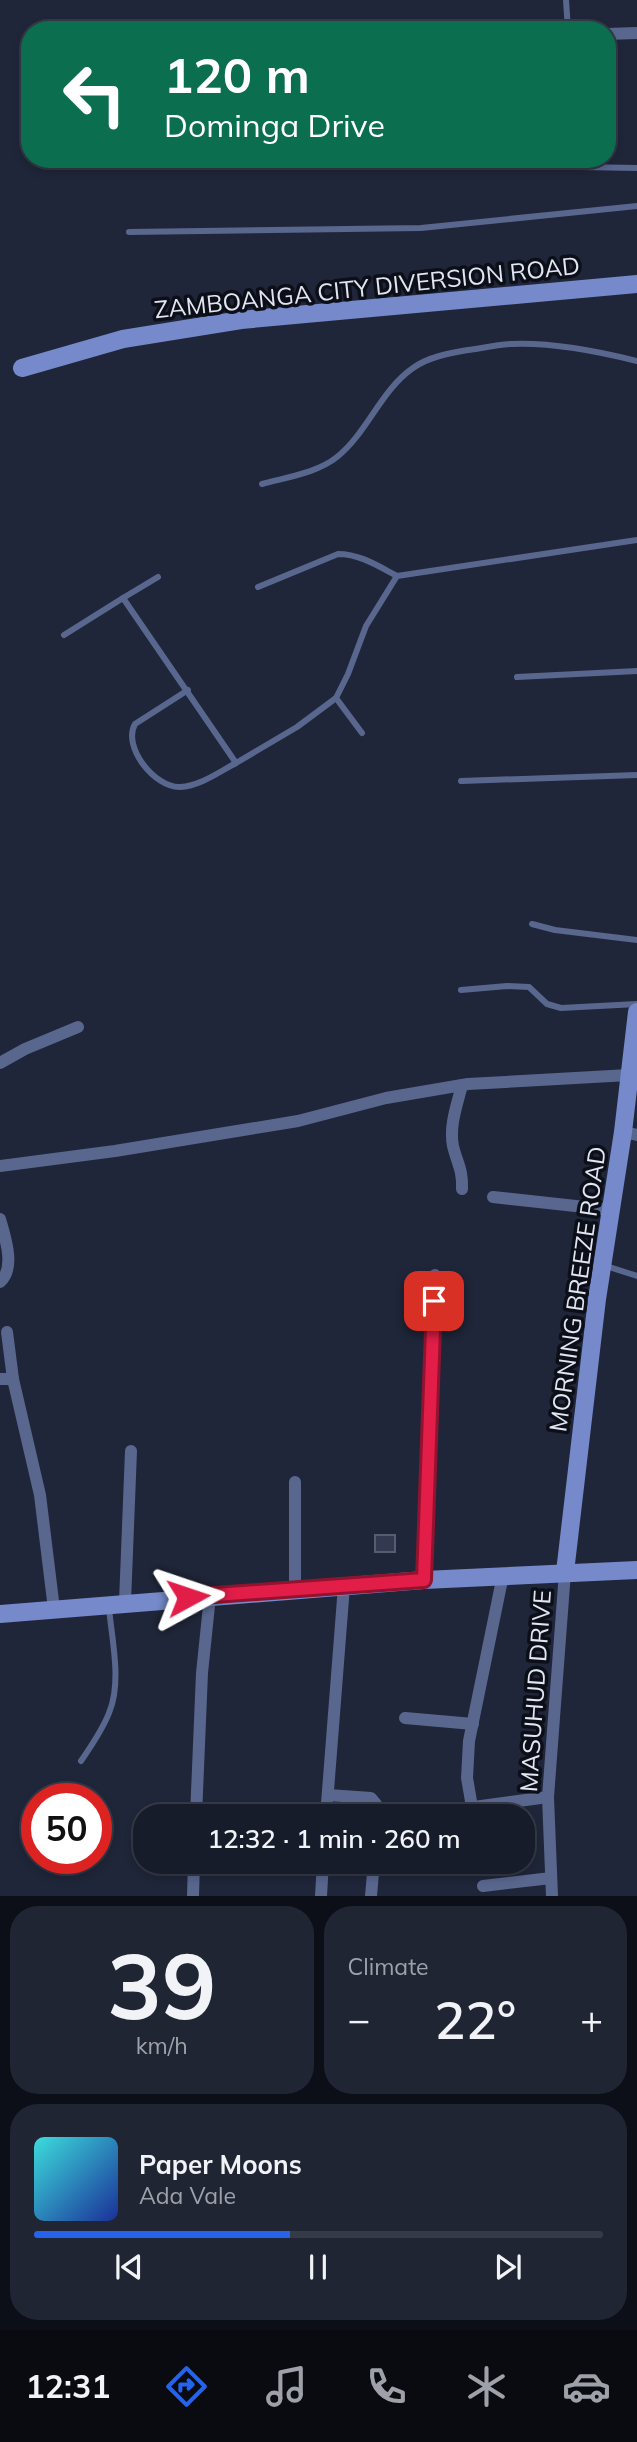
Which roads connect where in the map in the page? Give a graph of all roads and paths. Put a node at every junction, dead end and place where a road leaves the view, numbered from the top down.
1 (566, 0) edge
2 (567, 21) edge
3 (637, 33) edge
4 (616, 34) edge
5 (616, 168) edge
6 (637, 168) edge
7 (637, 206) edge
8 (129, 232) dead end
9 (637, 284) edge
10 (637, 361) edge
11 (22, 368) dead end
12 (262, 484) dead end
13 (637, 540) edge
14 (397, 576) junction
15 (158, 578) dead end
16 (258, 587) dead end
17 (123, 598) junction
18 (64, 635) dead end
19 (637, 671) edge
20 (517, 677) dead end
21 (188, 690) junction
22 (336, 698) junction
23 (362, 733) dead end
24 (236, 763) junction
25 (637, 775) edge
26 (460, 781) dead end
27 (532, 924) dead end
28 (637, 940) edge
29 (461, 990) dead end
30 (637, 1004) edge
31 (637, 1012) edge
32 (78, 1027) dead end
33 (0, 1063) edge
34 (629, 1075) junction
35 (462, 1085) junction
36 (630, 1134) edge
37 (0, 1166) edge
38 (462, 1189) dead end
39 (493, 1198) dead end
40 (612, 1210) junction
41 (0, 1219) edge
42 (601, 1265) junction
43 (435, 1275) dead end
44 (637, 1276) edge
45 (0, 1282) edge
46 (7, 1332) dead end
47 (7, 1379) edge
48 (131, 1451) dead end
49 (295, 1482) dead end
50 (637, 1570) edge
51 (565, 1572) junction
52 (503, 1574) junction
53 (424, 1580) junction
54 (344, 1586) junction
55 (295, 1589) junction
56 (210, 1596) junction
57 (117, 1603) junction
58 (54, 1609) junction
59 (0, 1614) edge
60 (405, 1718) dead end
61 (472, 1724) junction
62 (80, 1762) dead end
63 (328, 1795) junction
64 (548, 1797) junction
65 (197, 1804) edge
66 (327, 1804) edge
67 (376, 1804) edge
68 (471, 1804) edge
69 (495, 1804) edge
70 (194, 1874) edge
71 (322, 1874) edge
72 (373, 1874) edge
73 (551, 1878) junction
74 (483, 1886) dead end
75 (193, 1896) edge
76 (321, 1896) edge
77 (372, 1896) edge
78 (552, 1896) edge

1 - 2 lane
3 - 4 street
5 - 6 lane
7 - 8 lane
9 - 11 main road, ZAMBOANGA CITY DIVERSION ROAD
10 - 12 lane
13 - 14 lane
14 - 16 lane
14 - 22 lane
15 - 17 lane
17 - 18 lane
17 - 21 lane
19 - 20 lane
21 - 24 lane
21 - 24 lane
22 - 23 lane
22 - 24 lane
25 - 26 lane
27 - 28 lane
29 - 30 lane
31 - 34 main road, MORNING BREEZE ROAD
32 - 33 street
34 - 35 street
34 - 36 main road, MORNING BREEZE ROAD
35 - 37 street
35 - 38 street
36 - 40 main road, MORNING BREEZE ROAD
39 - 40 street
40 - 42 main road, MORNING BREEZE ROAD
41 - 45 street
42 - 44 lane
42 - 51 main road, MORNING BREEZE ROAD
43 - 53 street
46 - 47 street
47 - 58 street
48 - 57 street
49 - 55 street
50 - 51 main road
51 - 52 main road
51 - 64 street, MASUHUD DRIVE
52 - 53 main road
52 - 61 street
53 - 54 main road
54 - 55 main road
54 - 63 street
55 - 56 main road
56 - 57 main road
56 - 65 street
57 - 58 main road
57 - 62 lane
58 - 59 main road
60 - 61 street
61 - 68 street
63 - 66 street
63 - 67 street
64 - 69 street
64 - 73 street, MASUHUD DRIVE
70 - 75 street
71 - 76 street
72 - 77 street
73 - 74 street
73 - 78 street, MASUHUD DRIVE

